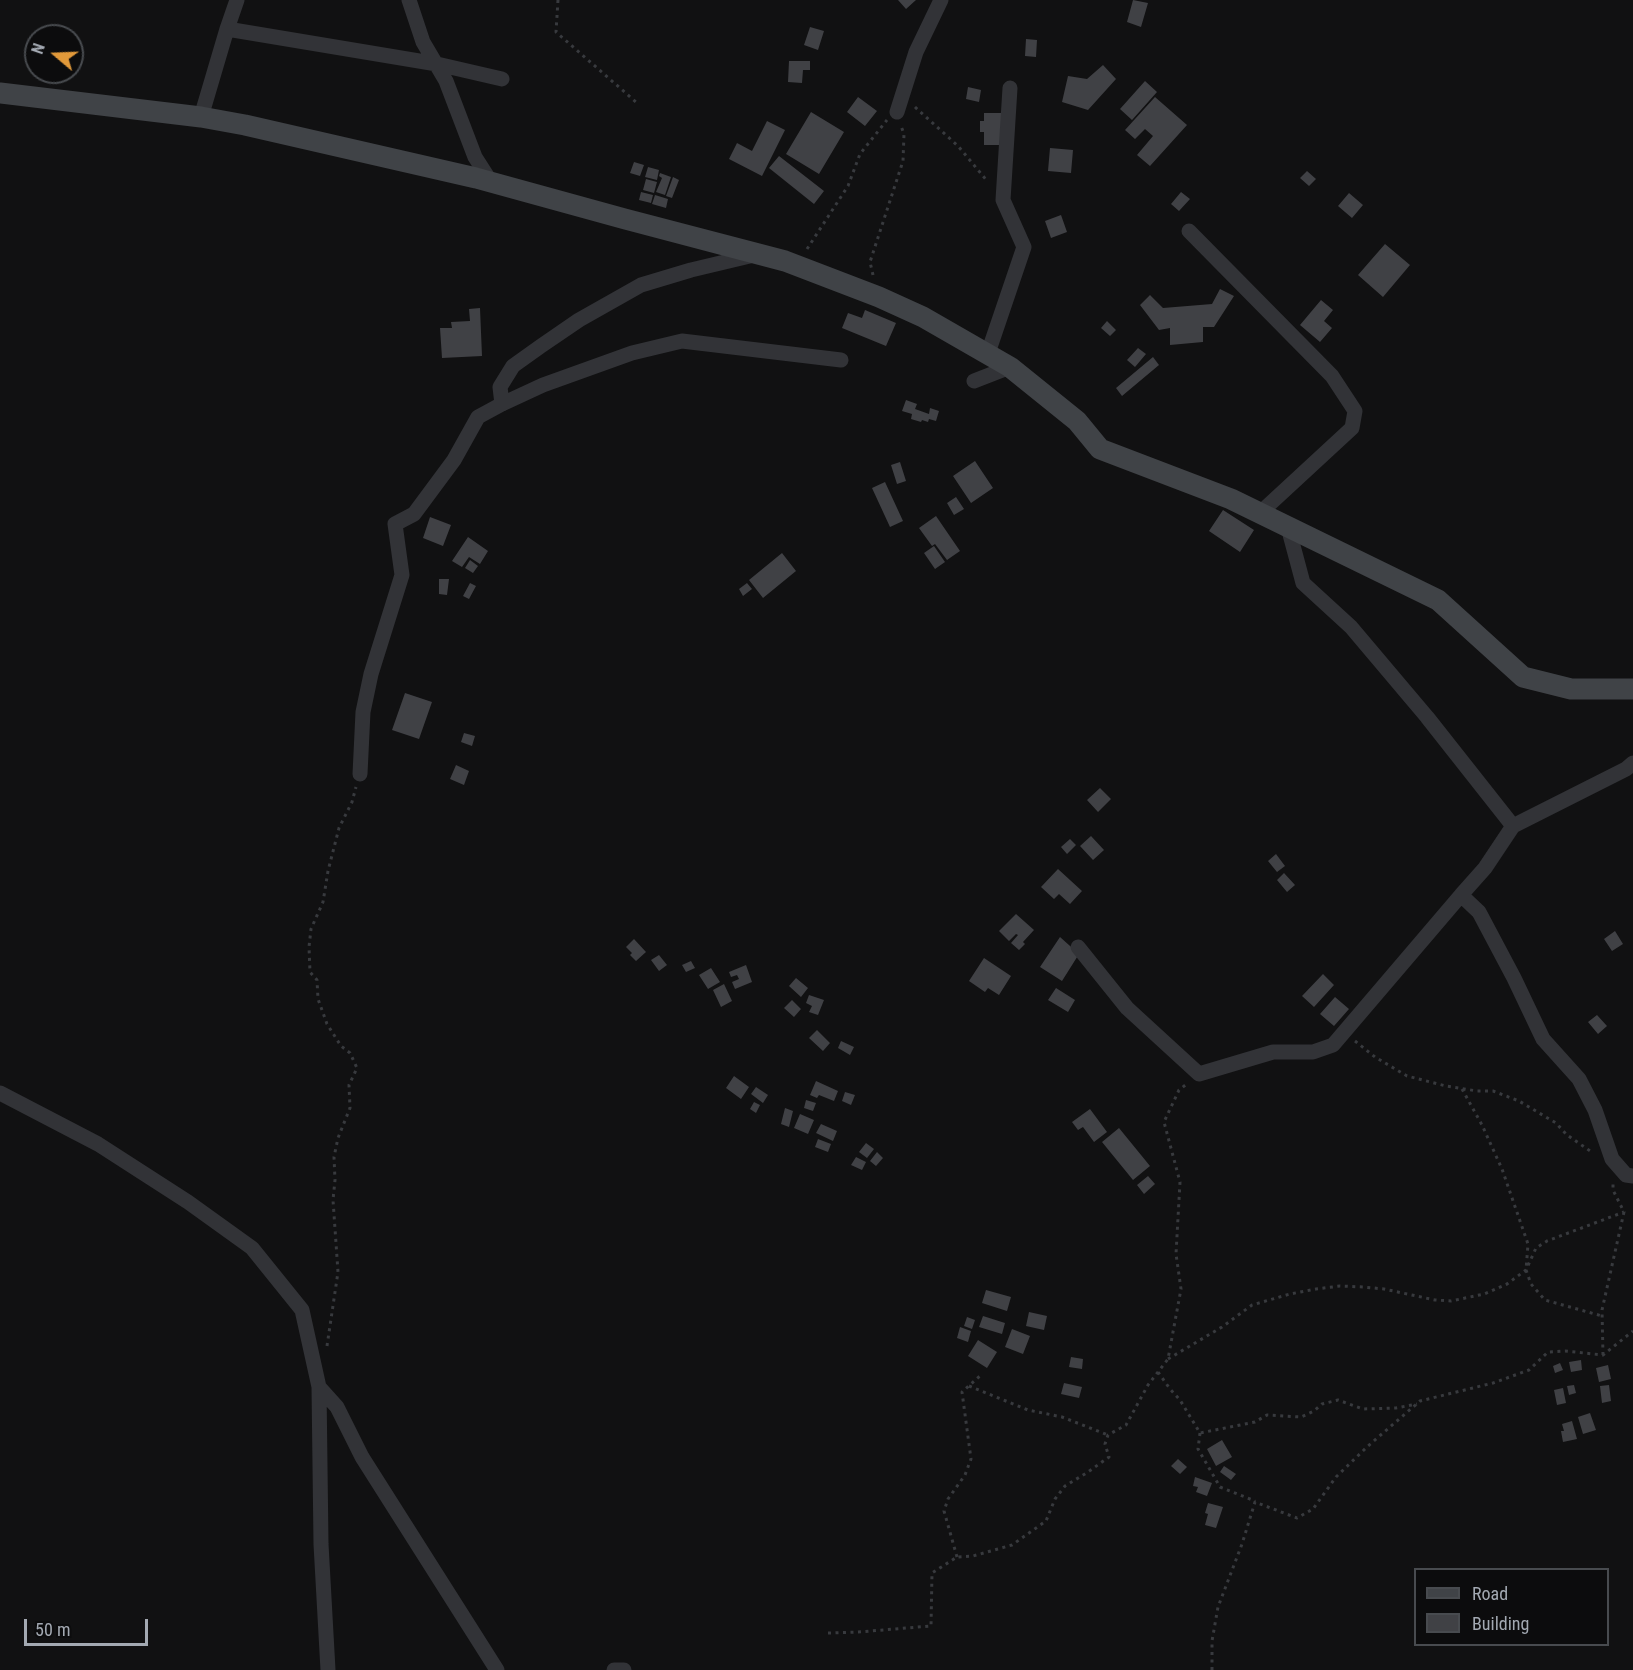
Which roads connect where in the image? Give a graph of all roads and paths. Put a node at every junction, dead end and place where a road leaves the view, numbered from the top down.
1 (237, 0) edge
2 (409, 0) edge
3 (558, 0) edge
4 (941, 0) edge
5 (226, 29) junction
6 (437, 64) junction
7 (502, 79) dead end
8 (1010, 88) dead end
9 (0, 93) edge
10 (902, 96) junction
11 (636, 102) dead end
12 (897, 112) junction
13 (201, 117) junction
14 (492, 182) junction
15 (1003, 200) junction
16 (1189, 231) dead end
17 (757, 254) junction
18 (785, 261) junction
19 (879, 297) junction
20 (988, 353) junction
21 (841, 360) dead end
22 (1011, 367) junction
23 (974, 381) dead end
24 (501, 404) junction
25 (1260, 513) junction
26 (1288, 527) junction
27 (1633, 689) edge
28 (1633, 763) edge
29 (360, 774) joint
30 (1513, 826) junction
31 (1461, 895) junction
32 (1078, 947) dead end
33 (1344, 1032) junction
34 (1199, 1074) junction
35 (1462, 1089) junction
36 (0, 1093) edge
37 (1611, 1155) junction
38 (1633, 1176) edge
39 (1624, 1212) junction
40 (1526, 1270) junction
41 (1602, 1316) junction
42 (1633, 1331) edge
43 (1603, 1355) junction
44 (325, 1356) dead end
45 (1167, 1359) junction
46 (1158, 1372) junction
47 (981, 1374) dead end
48 (969, 1386) junction
49 (320, 1387) junction
50 (1418, 1404) junction
51 (1200, 1433) junction
52 (1108, 1435) junction
53 (1255, 1502) junction
54 (957, 1557) junction
55 (828, 1633) dead end
56 (328, 1670) edge
57 (497, 1670) edge
58 (614, 1670) edge
59 (624, 1670) edge
60 (1212, 1670) edge

1 - 5 street
2 - 6 street
3 - 11 path
4 - 10 street
5 - 6 street
5 - 13 street
6 - 7 street
6 - 14 street
8 - 15 street
9 - 13 street
10 - 12 street
10 - 15 path
12 - 18 path
12 - 19 path
13 - 14 street
14 - 17 street
15 - 20 street
16 - 25 street
17 - 18 street
17 - 24 street
18 - 19 street
19 - 20 street
20 - 22 street
21 - 24 street
22 - 23 street
22 - 25 street
24 - 29 street
25 - 26 street
26 - 27 street
26 - 30 street
28 - 30 street
29 - 44 path
30 - 31 street
31 - 33 street
31 - 37 street
32 - 34 street
33 - 34 street
33 - 35 path
34 - 45 path
35 - 37 path
35 - 40 path
36 - 49 street
37 - 38 street
37 - 39 path
39 - 40 path
39 - 41 path
40 - 41 path
40 - 45 path
41 - 43 path
42 - 43 path
43 - 50 path
45 - 46 path
46 - 51 path
46 - 52 path
47 - 48 path
48 - 52 path
48 - 54 path
49 - 56 street
49 - 57 street
50 - 51 path
50 - 53 path
51 - 53 path
52 - 54 path
53 - 60 path
54 - 55 path
58 - 59 street

